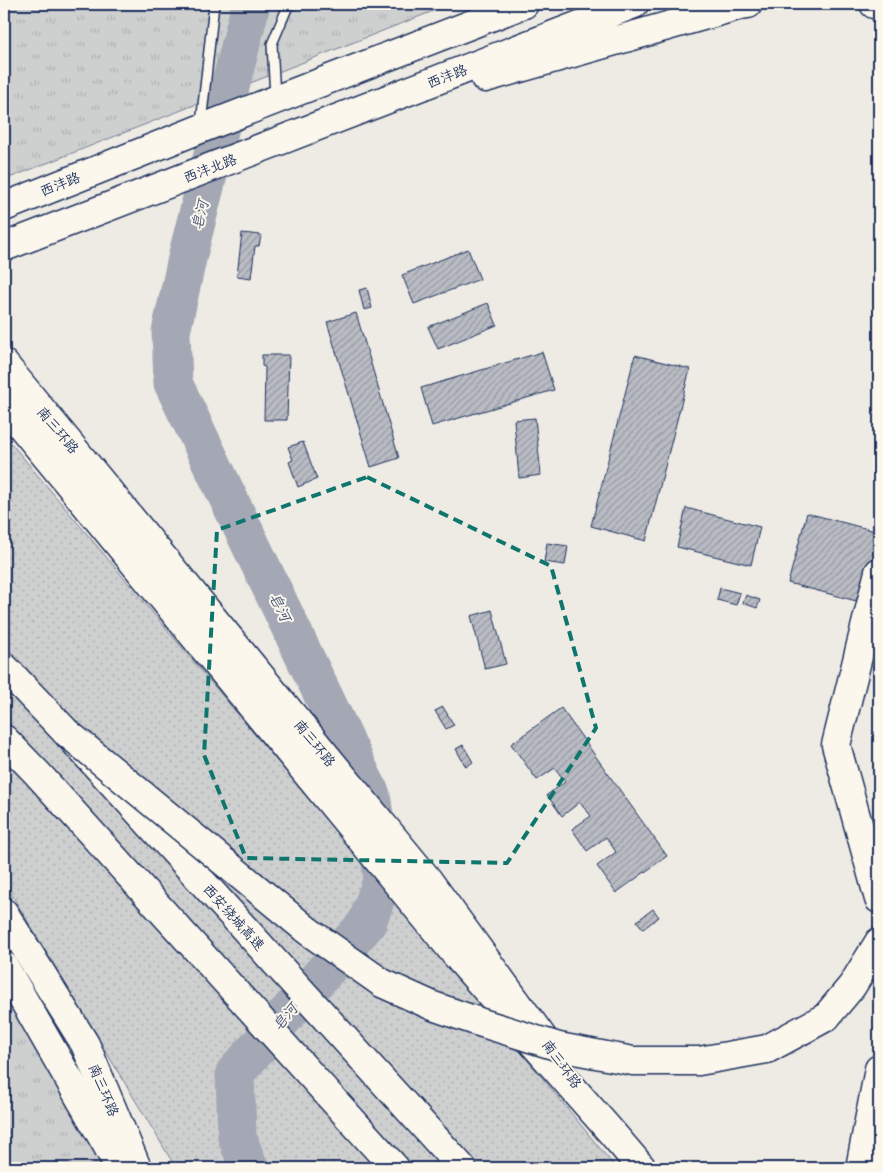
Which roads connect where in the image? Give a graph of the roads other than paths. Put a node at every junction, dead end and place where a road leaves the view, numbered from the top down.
1 (214, 4) edge
2 (291, 4) edge
3 (524, 4) edge
4 (634, 4) edge
5 (748, 4) edge
6 (874, 4) edge
7 (879, 5) edge
8 (275, 100) junction
9 (200, 129) junction
10 (308, 129) junction
11 (260, 149) joint
12 (4, 207) edge
13 (4, 248) edge
14 (4, 364) edge
15 (4, 405) edge
16 (879, 572) edge
17 (4, 667) edge
18 (66, 732) junction
19 (4, 739) edge
20 (879, 899) edge
21 (4, 912) edge
22 (879, 942) edge
23 (4, 966) edge
24 (879, 1069) edge
25 (612, 1133) junction
26 (120, 1168) edge
27 (136, 1168) edge
28 (395, 1168) edge
29 (462, 1168) edge
30 (642, 1168) edge
31 (860, 1168) edge

1 - 9 lane
2 - 8 lane
3 - 8 main road
4 - 10 main road, 西沣路
5 - 10 main road
6 - 7 main road
8 - 9 main road
9 - 12 main road, 西沣路
10 - 11 main road, 西沣路
11 - 13 main road, 西沣北路
14 - 25 main road, 南三环路
15 - 25 main road, 南三环路, bridge
16 - 20 main road
17 - 18 main road, 西安绕城高速
18 - 22 main road, bridge
18 - 29 main road, 西安绕城高速, bridge
19 - 28 main road
21 - 27 main road, 南三环路
23 - 26 main road, 南三环路
24 - 31 main road
25 - 30 main road, 南三环路

